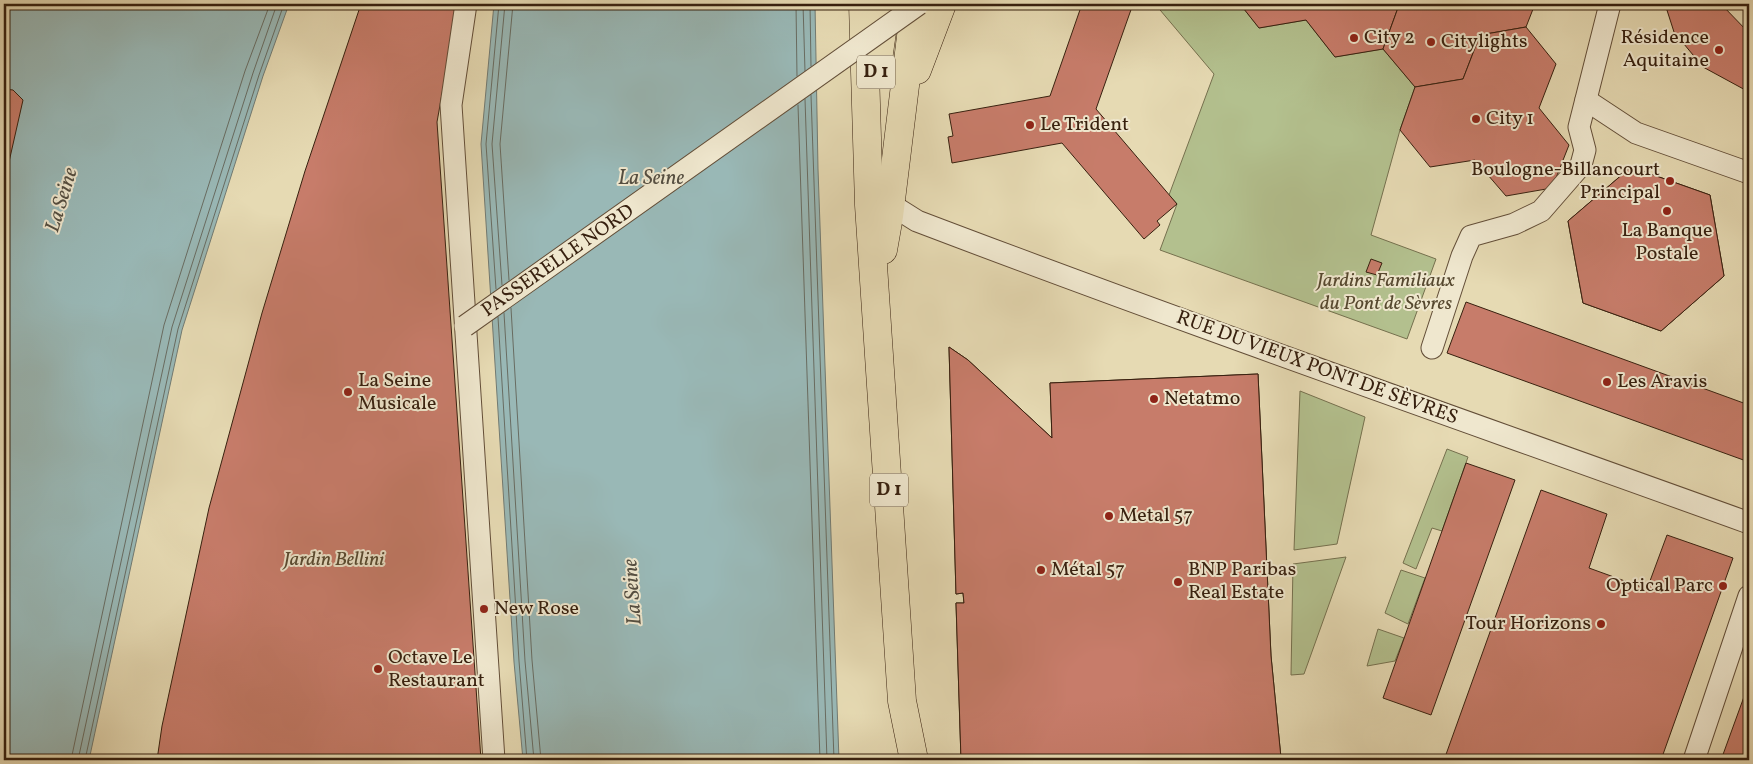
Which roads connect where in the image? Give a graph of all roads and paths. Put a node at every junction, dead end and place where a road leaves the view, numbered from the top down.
1 (466, 4) edge
2 (863, 4) edge
3 (886, 4) edge
4 (915, 4) edge
5 (920, 4) edge
6 (942, 4) edge
7 (1610, 4) edge
8 (1586, 100) junction
9 (902, 108) junction
10 (866, 141) junction
11 (1749, 173) edge
12 (890, 204) junction
13 (875, 278) junction
14 (465, 326) junction
15 (1432, 348) dead end
16 (1749, 523) edge
17 (1749, 596) edge
18 (902, 701) junction
19 (494, 760) edge
20 (893, 760) edge
21 (914, 760) edge
22 (1694, 760) edge

1 - 14 street
2 - 10 main road, D 1
3 - 10 main road, D 1
4 - 9 main road, D 1
5 - 14 street, PASSERELLE NORD, bridge
6 - 9 main road
7 - 8 street
8 - 11 street
8 - 15 street
9 - 12 main road, D 1
10 - 13 main road, D 1
12 - 13 main road, D 1
12 - 16 street, RUE DU VIEUX PONT DE SÈVRES
13 - 18 main road, D 1
14 - 19 street
17 - 22 street
18 - 20 main road, D 1
18 - 21 main road, D 1

